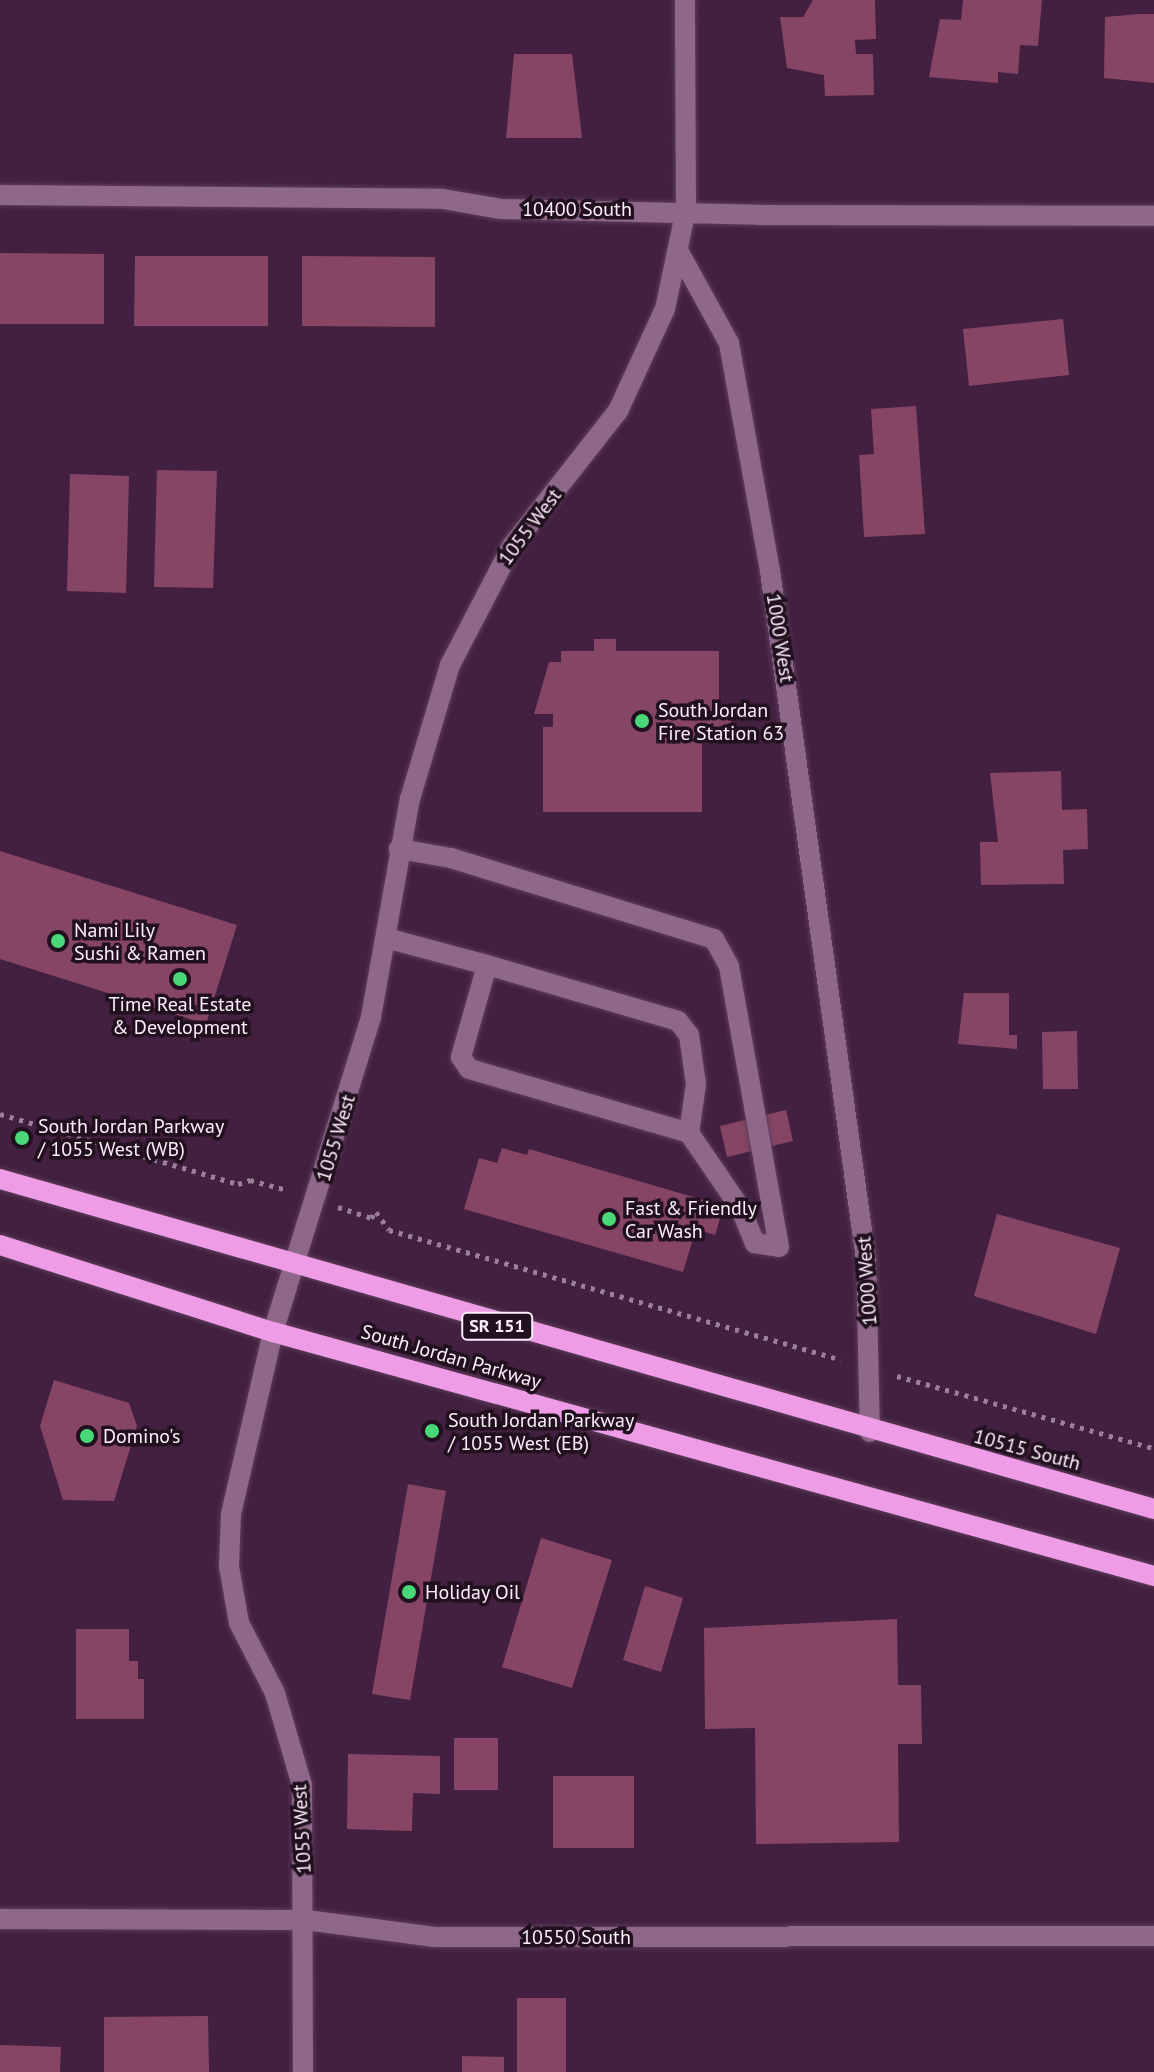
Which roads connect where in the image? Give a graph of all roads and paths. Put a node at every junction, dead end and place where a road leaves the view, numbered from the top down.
1 (685, 0) edge
2 (0, 195) edge
3 (686, 209) junction
4 (1154, 216) edge
5 (680, 254) junction
6 (399, 849) junction
7 (386, 938) junction
8 (487, 965) junction
9 (0, 1114) edge
10 (689, 1133) junction
11 (0, 1179) edge
12 (317, 1201) junction
13 (0, 1245) edge
14 (294, 1264) junction
15 (273, 1332) junction
16 (872, 1369) junction
17 (879, 1435) junction
18 (1154, 1448) edge
19 (1154, 1509) edge
20 (1154, 1576) edge
21 (0, 1919) edge
22 (306, 1920) junction
23 (1154, 1936) edge
24 (303, 2072) edge

1 - 3 street
2 - 3 street, 10400 South
3 - 4 street, 10400 South
3 - 5 street
5 - 6 street, 1055 West
5 - 16 street, 1000 West
6 - 7 street, 1055 West
6 - 10 street
7 - 8 street
7 - 12 street, 1055 West
8 - 10 street
8 - 10 street
9 - 12 path
11 - 14 main road, SR 151
12 - 14 street, 1055 West
12 - 16 path
13 - 15 main road, South Jordan Parkway
14 - 15 street, 1055 West
14 - 17 main road, SR 151
15 - 20 main road, South Jordan Parkway
15 - 22 street, 1055 West
16 - 17 street, 1000 West
16 - 18 path
17 - 19 main road, 10515 South / SR 151
21 - 22 street, 10550 South
22 - 23 street, 10550 South
22 - 24 street, 1055 West

